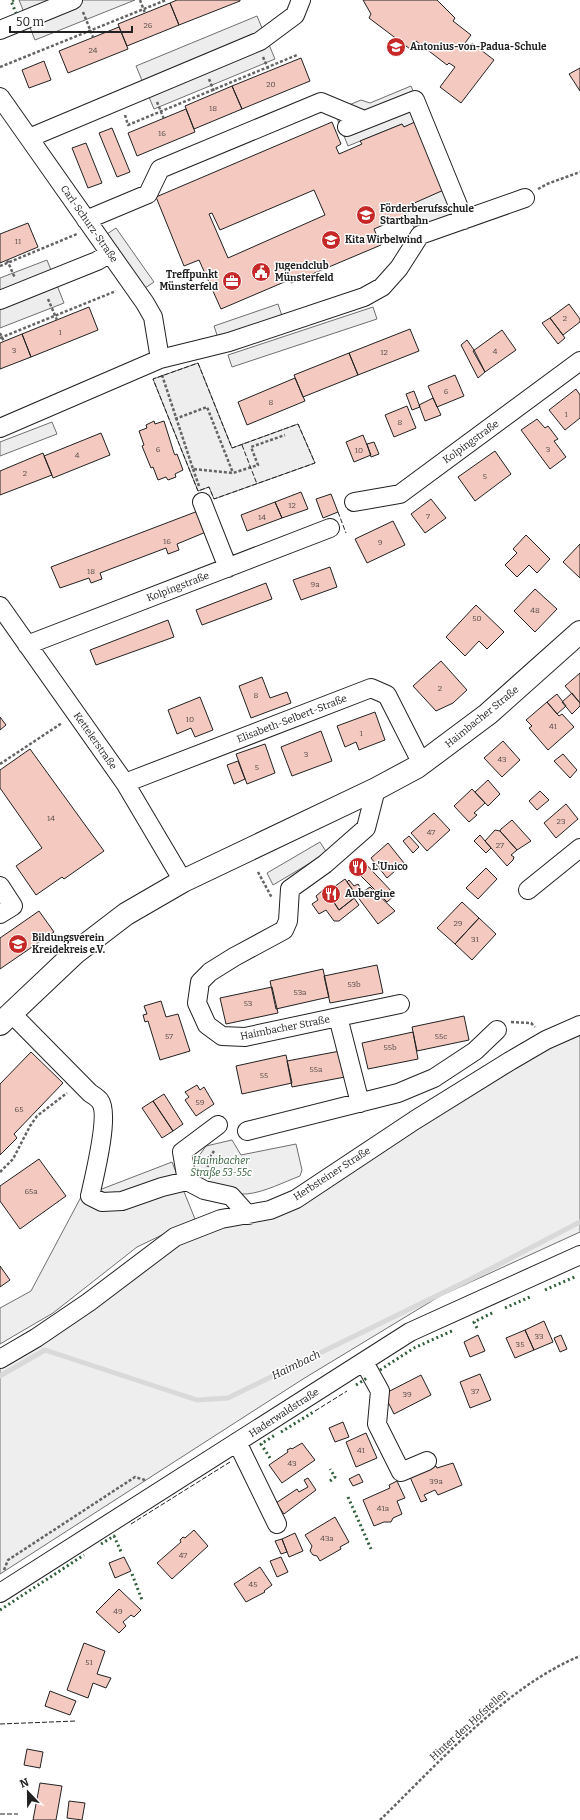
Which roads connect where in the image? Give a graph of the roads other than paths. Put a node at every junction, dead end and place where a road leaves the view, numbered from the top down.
1 (301, 0) edge
2 (77, 3) edge
3 (0, 30) edge
4 (0, 97) edge
5 (364, 120) junction
6 (347, 127) dead end
7 (29, 138) junction
8 (525, 198) road end
9 (464, 220) junction
10 (82, 227) junction
11 (110, 253) junction
12 (0, 300) edge
13 (580, 361) edge
14 (160, 366) junction
15 (0, 428) edge
16 (201, 496) road end
17 (354, 502) dead end
18 (330, 528) dead end
19 (228, 568) junction
20 (0, 606) edge
21 (580, 632) edge
22 (27, 644) junction
23 (422, 764) junction
24 (125, 783) junction
25 (376, 789) junction
26 (580, 848) edge
27 (183, 880) junction
28 (0, 886) edge
29 (528, 890) dead end
30 (0, 914) edge
31 (400, 1004) dead end
32 (338, 1017) junction
33 (6, 1019) edge
34 (580, 1025) edge
35 (497, 1030) road end
36 (360, 1103) junction
37 (218, 1125) dead end
38 (247, 1131) dead end
39 (187, 1181) junction
40 (248, 1215) junction
41 (580, 1255) edge
42 (0, 1359) edge
43 (364, 1362) junction
44 (237, 1442) junction
45 (427, 1461) dead end
46 (277, 1524) dead end
47 (0, 1593) edge

1 - 7 street
2 - 3 street
4 - 7 street, Carl-Schurz-Straße
5 - 6 street
5 - 9 street
5 - 10 street
7 - 10 street, Carl-Schurz-Straße
8 - 9 street
9 - 14 street
10 - 11 street, Carl-Schurz-Straße
11 - 12 street
11 - 14 street, Carl-Schurz-Straße
13 - 17 street, Kolpingstraße
14 - 15 street
16 - 19 street
18 - 19 street, Kolpingstraße
19 - 22 street, Kolpingstraße
20 - 22 street, Kettelerstraße
21 - 23 main road, Haimbacher Straße
22 - 24 street, Kettelerstraße
23 - 24 street, Elisabeth-Selbert-Straße
23 - 25 main road, Haimbacher Straße
24 - 27 street, Kettelerstraße
25 - 27 main road, Haimbacher Straße
25 - 32 street, Haimbacher Straße
26 - 29 street
27 - 33 main road, Haimbacher Straße
28 - 30 street
31 - 32 street
32 - 36 street, Haimbacher Straße
33 - 39 street, Haimbacher Straße
34 - 40 street, Herbsteiner Straße
35 - 36 street
36 - 38 street
37 - 39 street
39 - 40 street
40 - 42 street, Herbsteiner Straße
41 - 43 street, Haderwaldstraße
43 - 44 street, Haderwaldstraße
43 - 45 street
44 - 46 street
44 - 47 street, Haderwaldstraße

